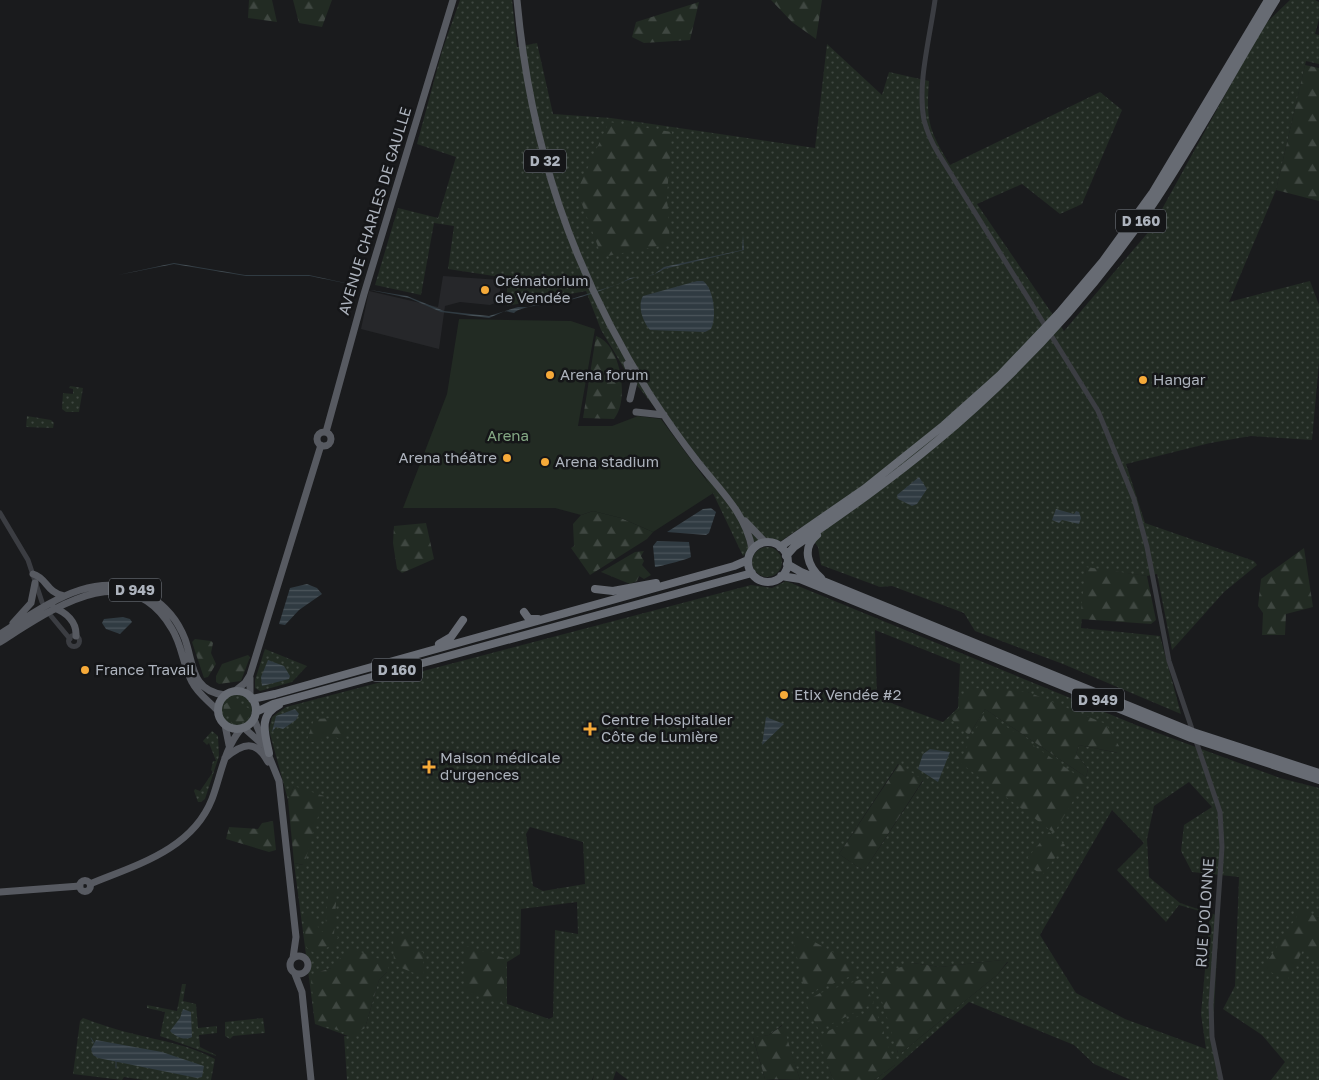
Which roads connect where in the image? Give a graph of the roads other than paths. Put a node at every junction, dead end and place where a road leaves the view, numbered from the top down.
1 (453, 0) edge
2 (517, 0) edge
3 (935, 0) edge
4 (1268, 0) edge
5 (1276, 0) edge
6 (616, 336) junction
7 (630, 400) dead end
8 (636, 412) dead end
9 (664, 415) junction
10 (736, 510) junction
11 (0, 513) edge
12 (840, 515) junction
13 (765, 542) junction
14 (780, 547) junction
15 (752, 549) junction
16 (748, 560) junction
17 (787, 560) junction
18 (752, 573) junction
19 (33, 574) junction
20 (708, 574) junction
21 (781, 576) junction
22 (826, 582) junction
23 (35, 583) junction
24 (595, 589) dead end
25 (67, 598) junction
26 (42, 602) dead end
27 (54, 608) junction
28 (524, 612) dead end
29 (66, 613) junction
30 (51, 616) dead end
31 (554, 616) junction
32 (463, 620) dead end
33 (8, 629) junction
34 (0, 634) edge
35 (73, 638) joint
36 (0, 642) edge
37 (385, 662) junction
38 (250, 675) junction
39 (236, 691) junction
40 (225, 695) junction
41 (251, 698) junction
42 (288, 701) junction
43 (218, 710) junction
44 (255, 715) junction
45 (225, 725) junction
46 (242, 728) junction
47 (229, 745) junction
48 (268, 751) junction
49 (225, 758) junction
50 (1319, 773) edge
51 (1319, 780) edge
52 (279, 781) junction
53 (0, 892) edge
54 (296, 938) junction
55 (303, 957) junction
56 (293, 958) junction
57 (305, 972) junction
58 (295, 974) junction
59 (302, 992) junction
60 (311, 1080) edge
61 (1221, 1080) edge

1 - 38 main road, AVENUE CHARLES DE GAULLE
2 - 6 main road, D 32
3 - 61 street, RUE D'OLONNE
4 - 14 highway, D 160
5 - 12 highway, D 160
6 - 7 main road
6 - 9 main road, D 32
8 - 9 main road
9 - 10 main road, D 32
10 - 13 main road, D 32
10 - 15 main road, D 32
11 - 19 street
12 - 17 highway, D 160
12 - 22 highway
13 - 14 highway
13 - 15 highway
14 - 17 highway
15 - 16 highway
16 - 18 highway
16 - 20 highway, D 160
17 - 21 highway
17 - 22 highway, D 949
18 - 21 highway
18 - 42 highway, D 160
19 - 23 street
19 - 25 main road
20 - 24 highway
20 - 31 highway, D 160
21 - 51 highway, D 949
22 - 50 highway, D 949
23 - 26 street
23 - 33 main road
25 - 27 main road, D 949
25 - 29 main road
25 - 33 main road, D 949
25 - 40 main road, D 949
25 - 43 main road, D 949
27 - 29 main road
27 - 36 main road, D 949
28 - 31 highway
29 - 35 main road
30 - 35 street
31 - 37 highway, D 160
32 - 37 highway
33 - 34 main road, D 949
37 - 41 highway, D 160
38 - 39 main road
38 - 41 main road
39 - 40 highway
39 - 41 highway
40 - 43 highway
41 - 44 highway
42 - 44 highway, D 160
42 - 48 highway, D 160
43 - 45 highway
44 - 46 highway
44 - 48 main road
45 - 46 highway
45 - 47 main road
46 - 47 main road
46 - 48 main road
47 - 49 main road
48 - 52 main road
49 - 52 main road
49 - 53 main road
52 - 54 main road
54 - 55 main road
54 - 56 main road
55 - 56 main road
55 - 57 main road
56 - 58 main road
57 - 58 main road
57 - 59 main road
58 - 59 main road
59 - 60 main road

